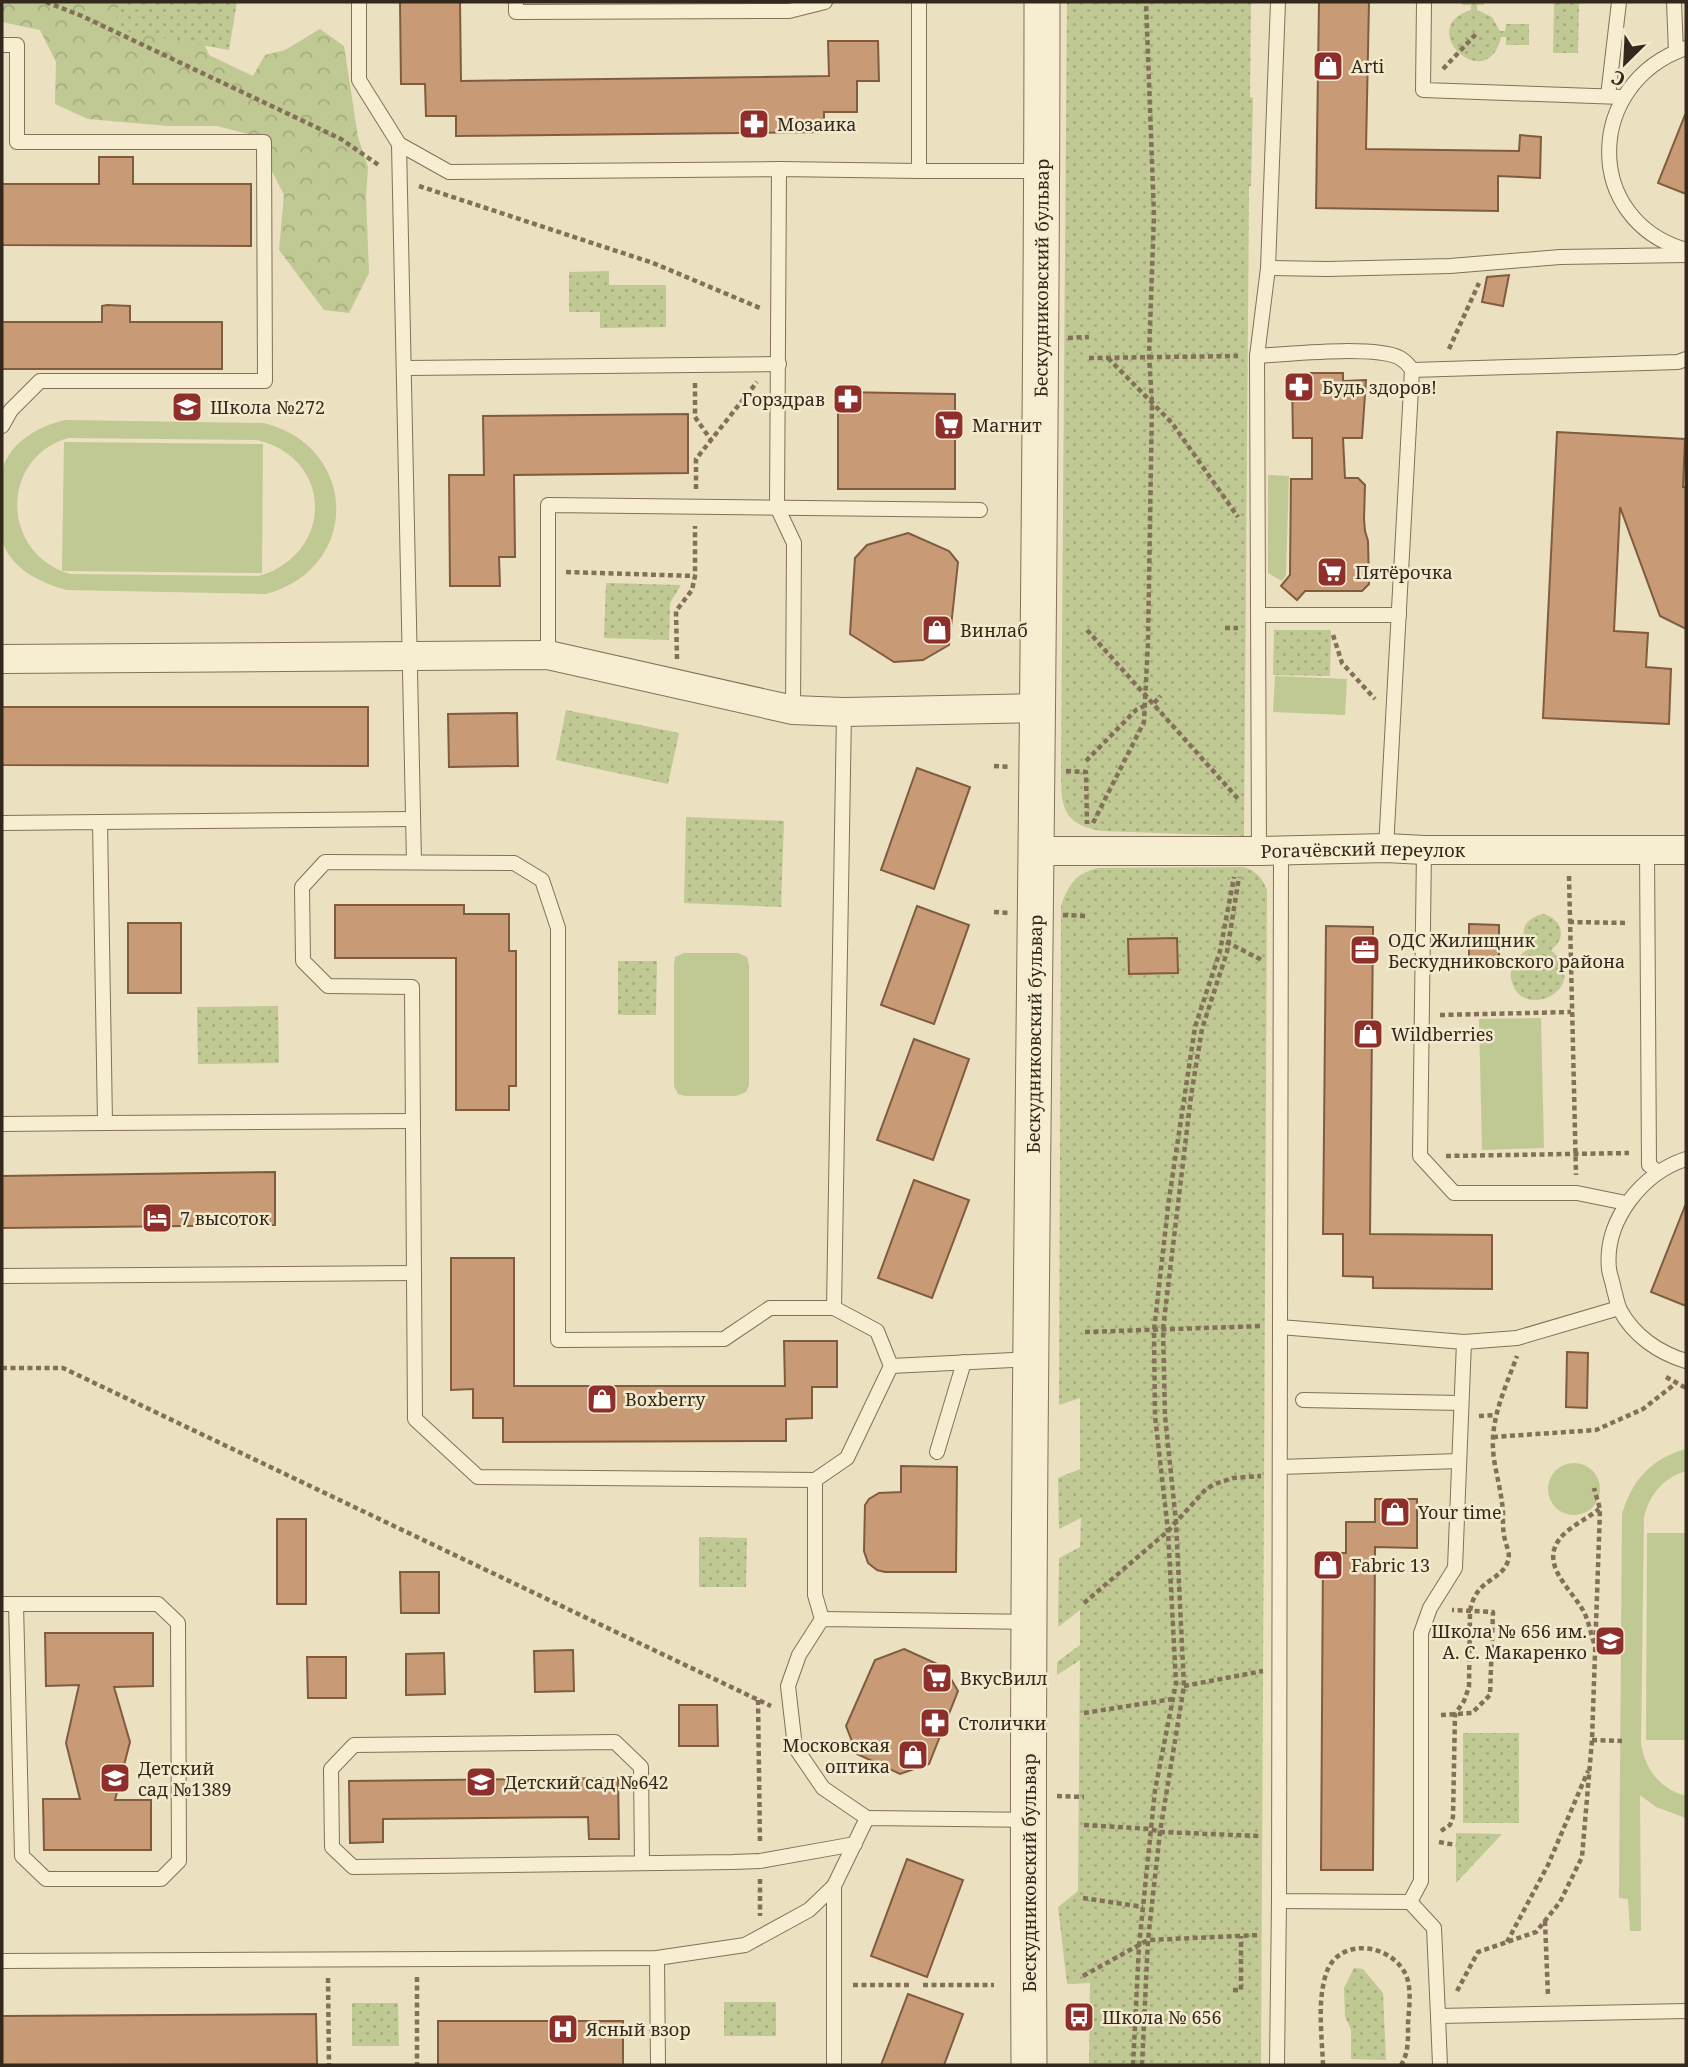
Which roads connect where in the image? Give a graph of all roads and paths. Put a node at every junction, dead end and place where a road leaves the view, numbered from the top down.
1 (46, 2) edge
2 (359, 2) edge
3 (516, 2) edge
4 (825, 2) edge
5 (919, 2) edge
6 (1042, 2) edge
7 (1146, 2) edge
8 (1278, 2) edge
9 (1424, 2) edge
10 (1619, 2) edge
11 (1674, 2) edge
12 (1476, 34) dead end
13 (2, 45) edge
14 (1681, 50) edge
15 (1423, 90) junction
16 (1615, 96) junction
17 (399, 144) junction
18 (779, 169) junction
19 (919, 171) junction
20 (1042, 171) junction
21 (400, 180) junction
22 (1686, 253) edge
23 (1488, 263) junction
24 (1268, 268) junction
25 (778, 316) junction
26 (1088, 337) dead end
27 (1063, 338) dead end
28 (1149, 355) junction
29 (1257, 356) junction
30 (1089, 358) dead end
31 (1108, 359) junction
32 (1686, 359) edge
33 (779, 364) junction
34 (695, 365) junction
35 (405, 368) junction
36 (1440, 369) junction
37 (1412, 370) junction
38 (1152, 403) junction
39 (2, 426) edge
40 (711, 440) dead end
41 (777, 507) junction
42 (981, 510) dead end
43 (1258, 546) junction
44 (548, 571) junction
45 (695, 576) dead end
46 (1258, 615) junction
47 (1331, 615) junction
48 (1399, 615) junction
49 (1087, 629) dead end
50 (548, 654) junction
51 (411, 657) junction
52 (2, 659) edge
53 (1145, 693) junction
54 (1161, 696) dead end
55 (1154, 704) junction
56 (1144, 706) junction
57 (1037, 709) junction
58 (793, 710) junction
59 (1394, 710) junction
60 (844, 712) junction
61 (1086, 761) dead end
62 (1061, 771) dead end
63 (412, 819) junction
64 (100, 822) junction
65 (1259, 822) junction
66 (2, 823) edge
67 (1093, 823) dead end
68 (1087, 828) dead end
69 (1386, 848) junction
70 (1037, 850) junction
71 (1424, 850) junction
72 (1647, 850) junction
73 (1686, 850) edge
74 (1270, 851) junction
75 (414, 862) junction
76 (1237, 876) dead end
77 (1569, 876) dead end
78 (1061, 915) dead end
79 (1087, 916) dead end
80 (1569, 922) junction
81 (1648, 923) junction
82 (1225, 942) junction
83 (1280, 969) junction
84 (1571, 1012) junction
85 (1421, 1015) junction
86 (413, 1121) junction
87 (104, 1123) junction
88 (2, 1124) edge
89 (1575, 1153) junction
90 (1650, 1153) junction
91 (1420, 1156) junction
92 (1686, 1159) edge
93 (1657, 1172) junction
94 (1577, 1194) junction
95 (1626, 1203) junction
96 (414, 1273) junction
97 (2, 1276) edge
98 (834, 1308) junction
99 (1619, 1308) junction
100 (1280, 1326) junction
101 (1163, 1329) junction
102 (1154, 1330) junction
103 (1086, 1332) dead end
104 (1517, 1338) junction
105 (1464, 1342) junction
106 (1032, 1359) junction
107 (1686, 1361) edge
108 (964, 1362) junction
109 (891, 1366) junction
110 (2, 1368) edge
111 (1675, 1384) dead end
112 (1303, 1401) dead end
113 (1461, 1404) junction
114 (1493, 1437) junction
115 (937, 1452) dead end
116 (1459, 1461) junction
117 (1280, 1471) junction
118 (815, 1480) junction
119 (1594, 1488) dead end
120 (1600, 1509) junction
121 (1176, 1522) junction
122 (1168, 1531) junction
123 (1084, 1603) dead end
124 (9, 1604) edge
125 (1430, 1608) junction
126 (1470, 1611) junction
127 (822, 1619) junction
128 (1029, 1622) junction
129 (1595, 1648) junction
130 (1279, 1668) junction
131 (1184, 1686) junction
132 (1173, 1699) junction
133 (758, 1700) junction
134 (1084, 1713) dead end
135 (1455, 1714) junction
136 (791, 1716) junction
137 (1421, 1716) junction
138 (1592, 1740) junction
139 (1622, 1741) dead end
140 (1590, 1767) junction
141 (867, 1818) junction
142 (1030, 1821) junction
143 (1084, 1825) dead end
144 (1150, 1829) junction
145 (1160, 1832) junction
146 (1279, 1837) junction
147 (1421, 1841) junction
148 (855, 1844) junction
149 (760, 1861) junction
150 (642, 1863) junction
151 (834, 1886) junction
152 (1083, 1898) dead end
153 (1279, 1901) junction
154 (1410, 1902) junction
155 (1143, 1907) junction
156 (1545, 1920) junction
157 (1279, 1934) junction
158 (1241, 1936) junction
159 (761, 1937) junction
160 (1148, 1940) junction
161 (1507, 1942) junction
162 (1139, 1947) junction
163 (657, 1958) junction
164 (328, 1959) junction
165 (416, 1959) junction
166 (2, 1961) edge
167 (1083, 1976) dead end
168 (834, 1984) junction
169 (912, 1985) dead end
170 (923, 1985) dead end
171 (994, 1985) dead end
172 (1233, 1990) dead end
173 (1686, 2011) edge
174 (1548, 2013) junction
175 (1440, 2016) junction
176 (329, 2065) edge
177 (417, 2065) edge
178 (658, 2065) edge
179 (834, 2065) edge
180 (1029, 2065) edge
181 (1133, 2065) edge
182 (1142, 2065) edge
183 (1277, 2065) edge
184 (1323, 2065) edge
185 (1401, 2065) edge
186 (1440, 2065) edge

1 - 21 path
2 - 17 lane
3 - 4 lane
5 - 19 lane
6 - 20 street, Бескудниковский бульвар
7 - 28 path
8 - 24 lane
9 - 15 lane
10 - 16 lane
11 - 14 lane
12 - 15 path
13 - 39 lane
14 - 16 lane
15 - 16 lane
16 - 22 lane
17 - 18 lane
17 - 21 lane
18 - 19 lane
18 - 25 lane
19 - 20 lane
20 - 57 street, Бескудниковский бульвар
21 - 25 path
21 - 35 lane
22 - 23 lane
23 - 24 lane
23 - 36 path
24 - 29 lane
25 - 33 lane
26 - 27 path
28 - 29 path
28 - 31 path
28 - 38 path
29 - 37 lane
29 - 43 lane
30 - 31 path
31 - 38 path
32 - 36 lane
33 - 34 lane
33 - 41 lane
34 - 35 lane
34 - 40 path
35 - 51 lane
36 - 37 lane
37 - 48 lane
38 - 43 path
38 - 53 path
41 - 42 lane
41 - 44 lane
41 - 58 lane
43 - 46 lane
44 - 45 path
44 - 50 lane
46 - 47 lane
46 - 65 lane
47 - 48 lane
47 - 59 path
48 - 59 lane
49 - 53 path
50 - 51 street
50 - 58 street
51 - 52 street
51 - 63 lane
53 - 55 path
53 - 56 path
54 - 55 path
55 - 65 path
56 - 61 path
56 - 67 path
57 - 60 street
57 - 70 street, Бескудниковский бульвар
58 - 60 street
59 - 69 lane
60 - 98 lane
62 - 68 path
63 - 64 lane
63 - 75 lane
64 - 66 lane
64 - 87 lane
65 - 74 lane
69 - 71 street, Рогачёвский переулок
69 - 74 street, Рогачёвский переулок
70 - 74 street, Рогачёвский переулок
70 - 106 street, Бескудниковский бульвар
71 - 72 street, Рогачёвский переулок
71 - 85 lane
72 - 73 street, Рогачёвский переулок
72 - 81 lane
74 - 83 lane
75 - 86 lane
75 - 98 lane
76 - 82 path
77 - 80 path
78 - 79 path
80 - 81 path
80 - 84 path
81 - 90 lane
82 - 83 path
82 - 101 path
82 - 102 path
83 - 100 lane
84 - 85 path
84 - 89 path
85 - 91 lane
86 - 87 lane
86 - 96 lane
87 - 88 lane
89 - 90 path
89 - 91 path
89 - 94 path
90 - 93 lane
91 - 94 lane
92 - 93 lane
93 - 95 lane
94 - 95 lane
95 - 99 lane
96 - 97 lane
96 - 118 lane
98 - 109 lane
99 - 104 lane
99 - 107 lane
100 - 101 path
100 - 105 lane
100 - 117 lane
101 - 102 path
101 - 121 path
102 - 103 path
102 - 122 path
104 - 105 lane
104 - 114 path
105 - 113 lane
106 - 108 lane
106 - 128 street, Бескудниковский бульвар
108 - 109 lane
108 - 115 lane
109 - 118 lane
110 - 133 path
111 - 114 path
112 - 113 lane
113 - 116 lane
114 - 126 path
116 - 117 lane
116 - 125 lane
117 - 121 path
117 - 130 lane
118 - 127 lane
119 - 120 path
120 - 129 path
120 - 129 path
121 - 122 path
121 - 131 path
122 - 123 path
122 - 132 path
124 - 124 lane
125 - 126 path
125 - 137 lane
126 - 135 path
126 - 135 path
127 - 128 lane
127 - 136 lane
128 - 142 street, Бескудниковский бульвар
129 - 138 path
130 - 131 path
130 - 146 lane
131 - 145 path
132 - 134 path
132 - 144 path
133 - 136 path
133 - 149 path
135 - 137 path
135 - 147 path
136 - 141 lane
137 - 147 lane
138 - 139 path
138 - 140 path
140 - 156 path
140 - 161 path
141 - 142 lane
141 - 148 lane
142 - 180 street, Бескудниковский бульвар
143 - 144 path
144 - 145 path
144 - 155 path
145 - 146 path
145 - 160 path
146 - 153 lane
147 - 154 lane
148 - 149 lane
148 - 151 lane
149 - 150 lane
149 - 159 path
150 - 150 lane
151 - 159 lane
151 - 168 lane
152 - 155 path
153 - 154 lane
153 - 157 lane
154 - 175 lane
155 - 162 path
156 - 161 path
156 - 174 path
157 - 158 path
157 - 183 lane
158 - 160 path
158 - 172 path
159 - 163 lane
160 - 162 path
160 - 182 path
161 - 175 path
162 - 167 path
162 - 181 path
163 - 165 lane
163 - 178 lane
164 - 165 lane
164 - 166 lane
164 - 176 path
165 - 177 path
168 - 169 path
168 - 179 lane
170 - 171 path
173 - 174 lane
174 - 175 lane
175 - 186 lane
184 - 185 path

